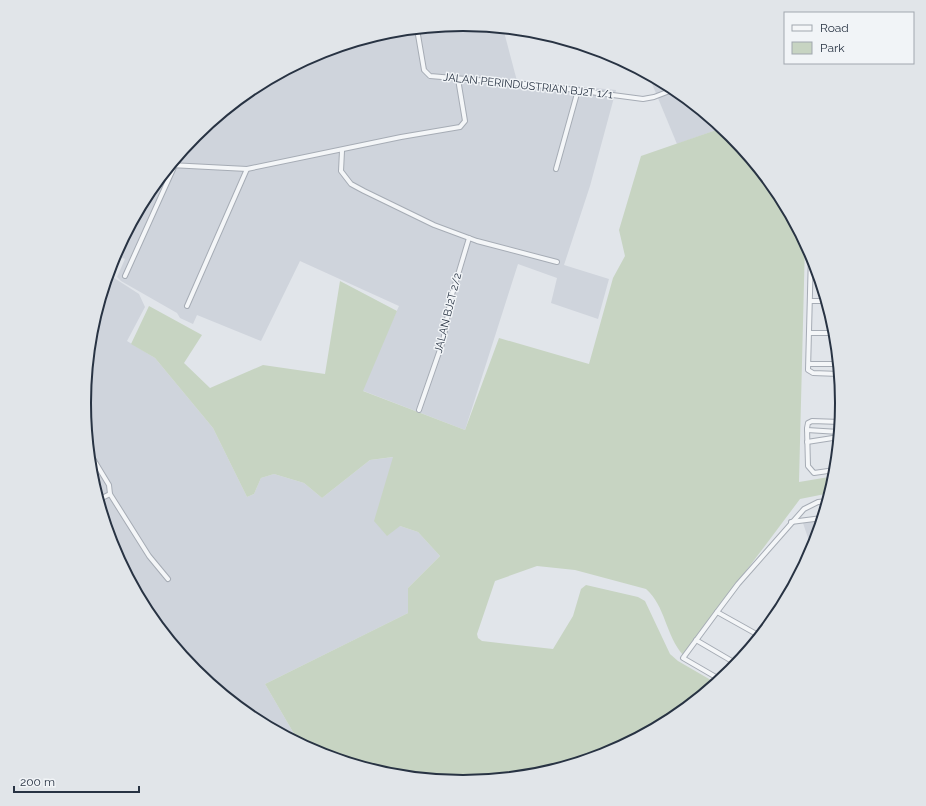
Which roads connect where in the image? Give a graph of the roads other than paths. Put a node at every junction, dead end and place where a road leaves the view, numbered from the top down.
1 (417, 34) edge
2 (458, 79) junction
3 (578, 90) junction
4 (666, 92) edge
5 (342, 151) junction
6 (177, 165) edge
7 (174, 169) edge
8 (247, 169) junction
9 (556, 169) dead end
10 (469, 238) junction
11 (557, 262) dead end
12 (811, 272) edge
13 (125, 276) dead end
14 (810, 301) junction
15 (820, 301) edge
16 (187, 306) dead end
17 (809, 333) junction
18 (828, 333) edge
19 (809, 364) junction
20 (833, 364) edge
21 (834, 374) edge
22 (419, 410) dead end
23 (834, 422) edge
24 (807, 430) junction
25 (834, 432) edge
26 (833, 438) edge
27 (807, 442) junction
28 (96, 463) edge
29 (829, 471) edge
30 (110, 494) junction
31 (104, 497) edge
32 (821, 502) edge
33 (816, 519) edge
34 (791, 522) junction
35 (168, 579) dead end
36 (717, 612) junction
37 (755, 633) edge
38 (696, 640) junction
39 (731, 661) edge
40 (715, 676) edge

1 - 2 street, JALAN PERINDUSTRIAN BJ2T 1/1
2 - 3 street, JALAN PERINDUSTRIAN BJ2T 1/1
2 - 5 street
3 - 4 street, JALAN PERINDUSTRIAN BJ2T 1/1
3 - 9 street
5 - 8 street
5 - 10 street
6 - 8 street
7 - 13 street
8 - 16 street
10 - 11 street
10 - 22 street, JALAN BJ2T 2/2
12 - 14 street
14 - 15 street
14 - 17 street
17 - 18 street
17 - 19 street
19 - 20 street
19 - 21 street
23 - 24 street
24 - 25 street
24 - 27 street
26 - 27 street
27 - 29 street
28 - 30 street
30 - 31 street
30 - 35 street
32 - 34 street
33 - 34 street
34 - 36 street
36 - 37 street
36 - 38 street
38 - 39 street
38 - 40 street

